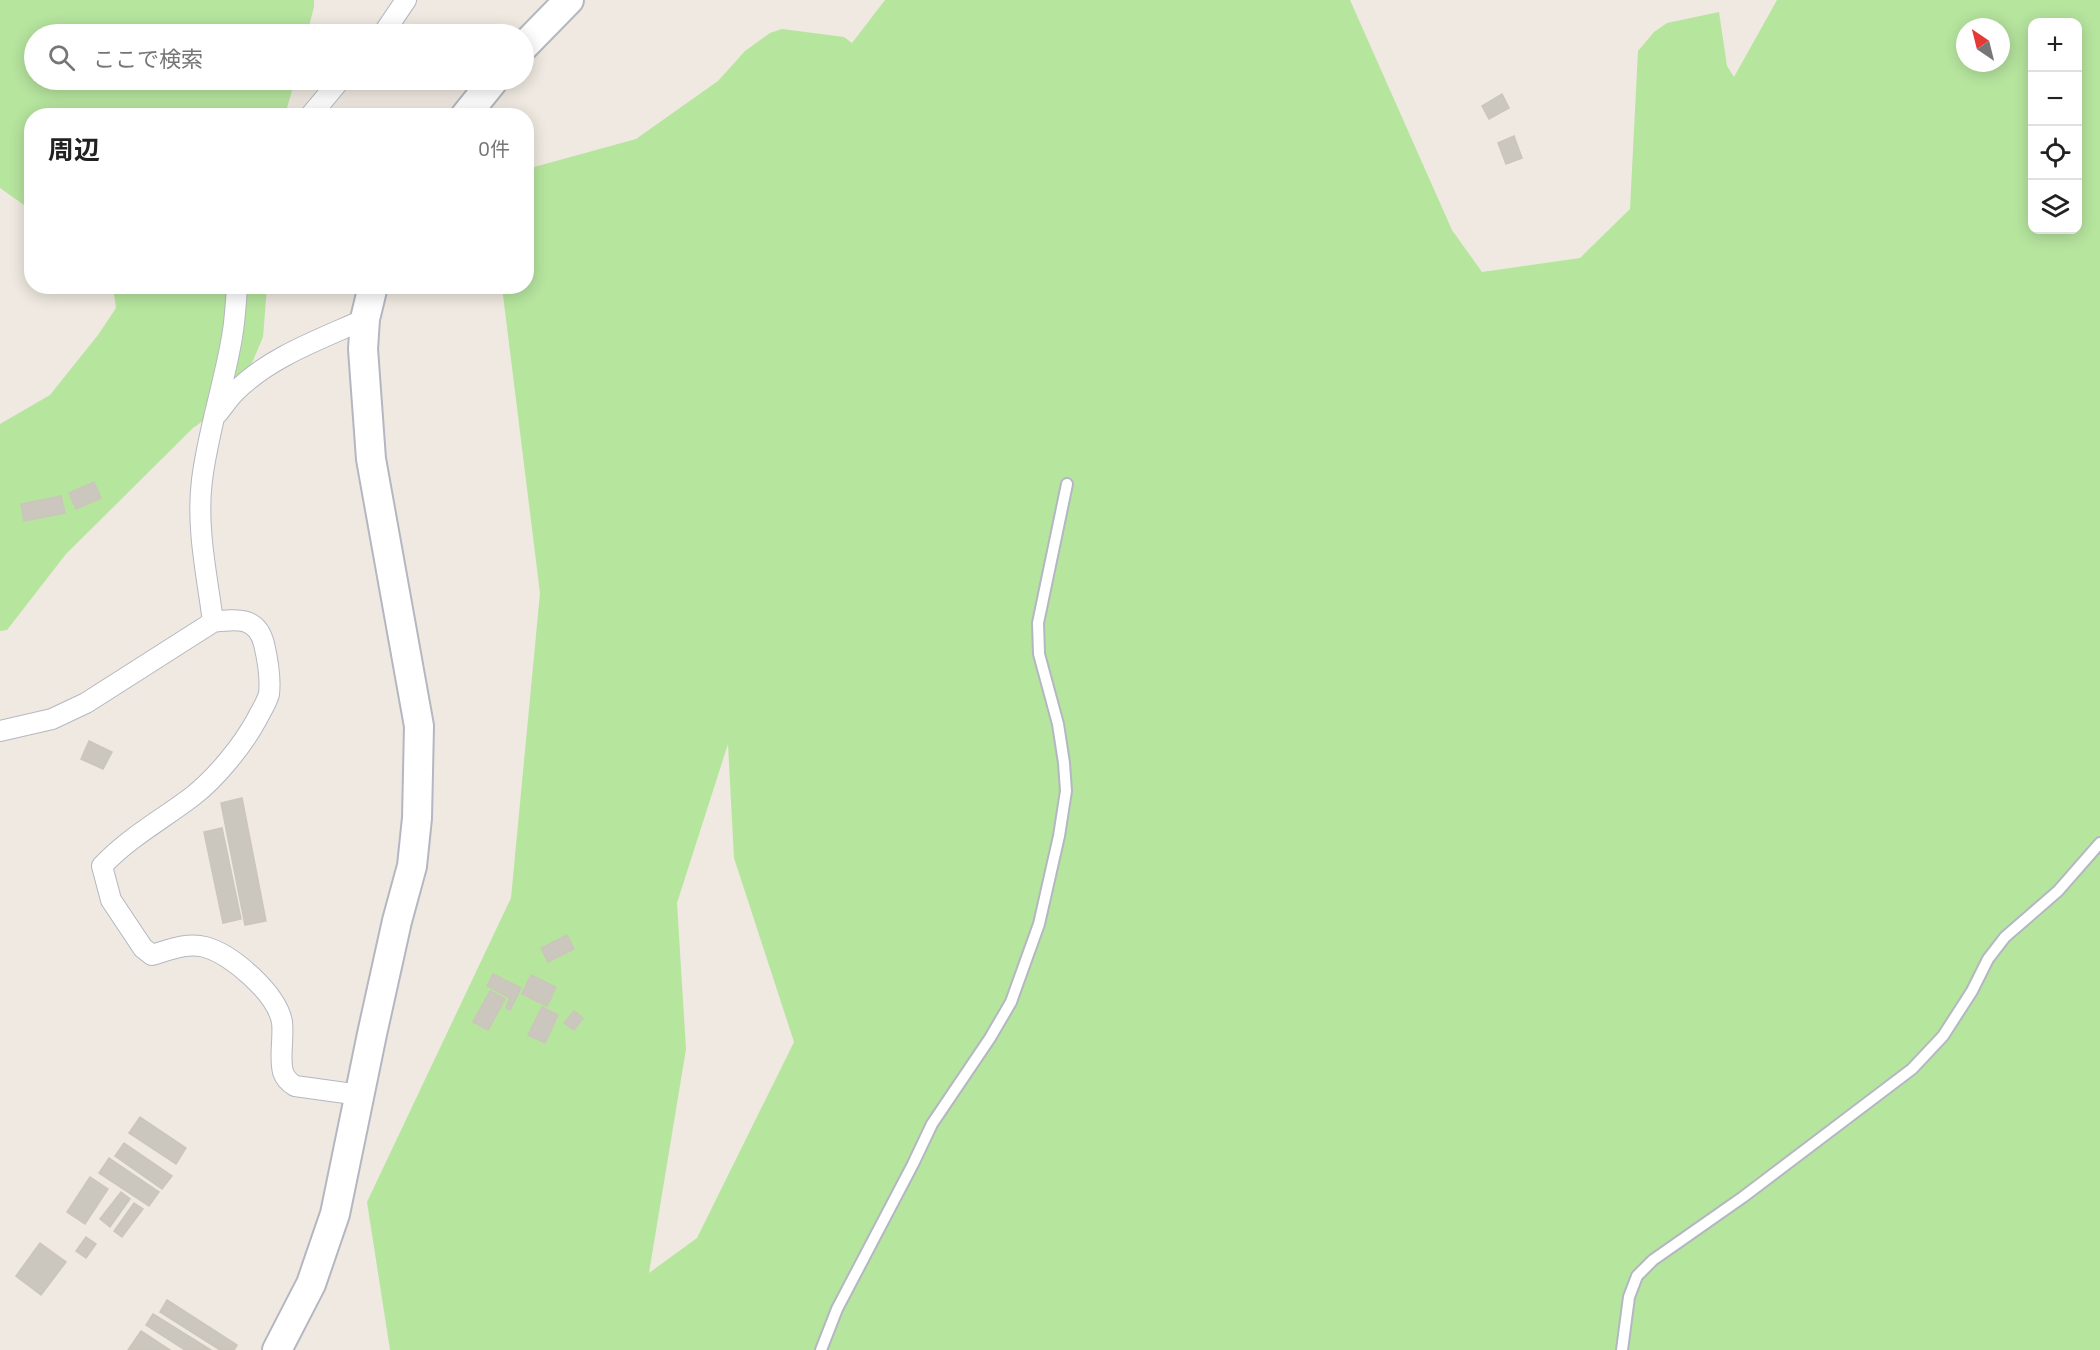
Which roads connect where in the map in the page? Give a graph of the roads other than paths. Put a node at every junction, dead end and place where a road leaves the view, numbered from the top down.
1 (406, 0) edge
2 (569, 0) edge
3 (390, 24) edge
4 (534, 36) edge
5 (332, 90) edge
6 (486, 90) edge
7 (317, 108) edge
8 (471, 108) edge
9 (236, 294) edge
10 (371, 294) edge
11 (365, 319) junction
12 (213, 418) junction
13 (1067, 484) dead end
14 (213, 621) junction
15 (0, 731) edge
16 (2100, 843) edge
17 (360, 1095) junction
18 (277, 1350) edge
19 (821, 1350) edge
20 (1622, 1350) edge

1 - 3 street
2 - 4 street
5 - 7 street
6 - 8 street
9 - 12 street
10 - 11 street
11 - 12 street
11 - 17 street
12 - 14 street
13 - 19 lane
14 - 15 street
14 - 17 street
16 - 20 lane
17 - 18 street

